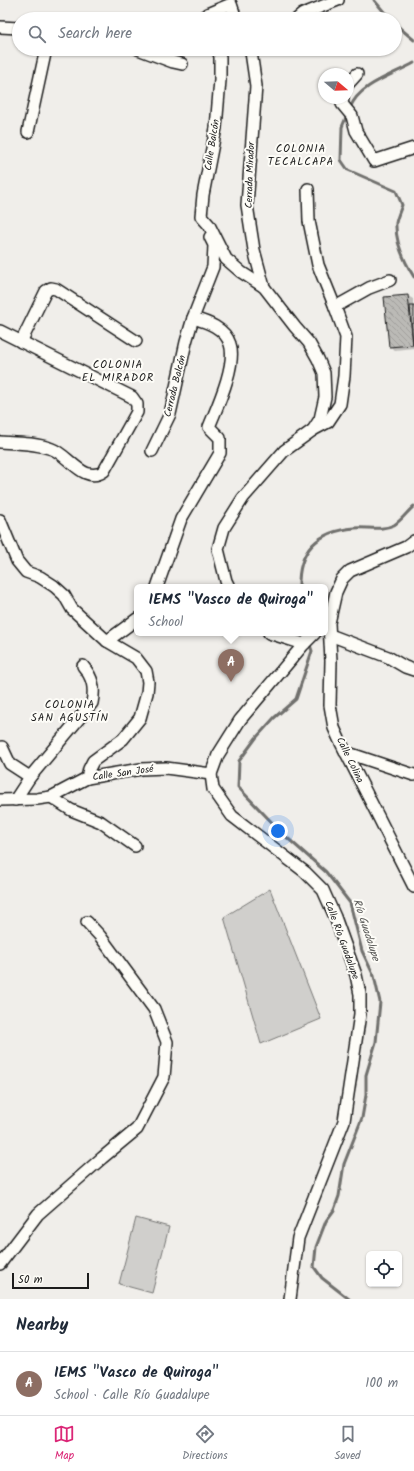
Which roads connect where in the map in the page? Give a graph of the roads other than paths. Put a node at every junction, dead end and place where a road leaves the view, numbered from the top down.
1 (338, 0) edge
2 (212, 12) edge
3 (233, 12) edge
4 (309, 12) edge
5 (0, 27) edge
6 (12, 28) edge
7 (44, 56) edge
8 (157, 56) edge
9 (220, 56) edge
10 (252, 56) edge
11 (182, 64) dead end
12 (357, 74) dead end
13 (354, 77) edge
14 (344, 104) edge
15 (28, 132) dead end
16 (414, 148) edge
17 (308, 189) dead end
18 (202, 213) junction
19 (390, 280) dead end
20 (264, 287) junction
21 (335, 307) junction
22 (193, 318) junction
23 (0, 331) edge
24 (136, 341) dead end
25 (21, 342) junction
26 (312, 430) junction
27 (0, 442) edge
28 (152, 451) dead end
29 (0, 520) edge
30 (411, 546) edge
31 (158, 584) edge
32 (228, 584) edge
33 (134, 621) edge
34 (328, 628) edge
35 (279, 636) edge
36 (313, 636) edge
37 (107, 641) junction
38 (304, 644) junction
39 (83, 666) dead end
40 (414, 670) edge
41 (2, 747) dead end
42 (345, 752) junction
43 (211, 774) junction
44 (414, 775) edge
45 (30, 778) junction
46 (87, 778) junction
47 (51, 797) junction
48 (0, 800) edge
49 (15, 800) junction
50 (135, 846) dead end
51 (414, 887) edge
52 (87, 922) dead end
53 (0, 1264) edge
54 (290, 1299) edge

1 - 4 street
2 - 3 street
5 - 6 street
7 - 15 street
8 - 11 street
9 - 18 street, Calle Balcón
10 - 20 street, Cerrada Mirador
12 - 13 street
14 - 16 street
17 - 21 street
18 - 20 street
18 - 22 street
19 - 21 street
20 - 26 street
21 - 26 street
22 - 28 street, Cerrada Balcón
22 - 31 street
23 - 25 street
24 - 25 street
25 - 27 street
26 - 32 street
29 - 37 street
30 - 34 street
33 - 37 street
34 - 40 street
34 - 42 street, Calle Colina
35 - 38 street
36 - 38 street
37 - 46 street
38 - 43 street
39 - 45 street
41 - 45 street
42 - 44 street
42 - 51 street, Calle Colina
43 - 46 street, Calle San José
43 - 54 street, Calle Río Guadalupe
45 - 49 street
46 - 47 street, Calle San José
47 - 49 street, Calle San José
47 - 50 street
48 - 49 street, Calle San José
52 - 53 street

